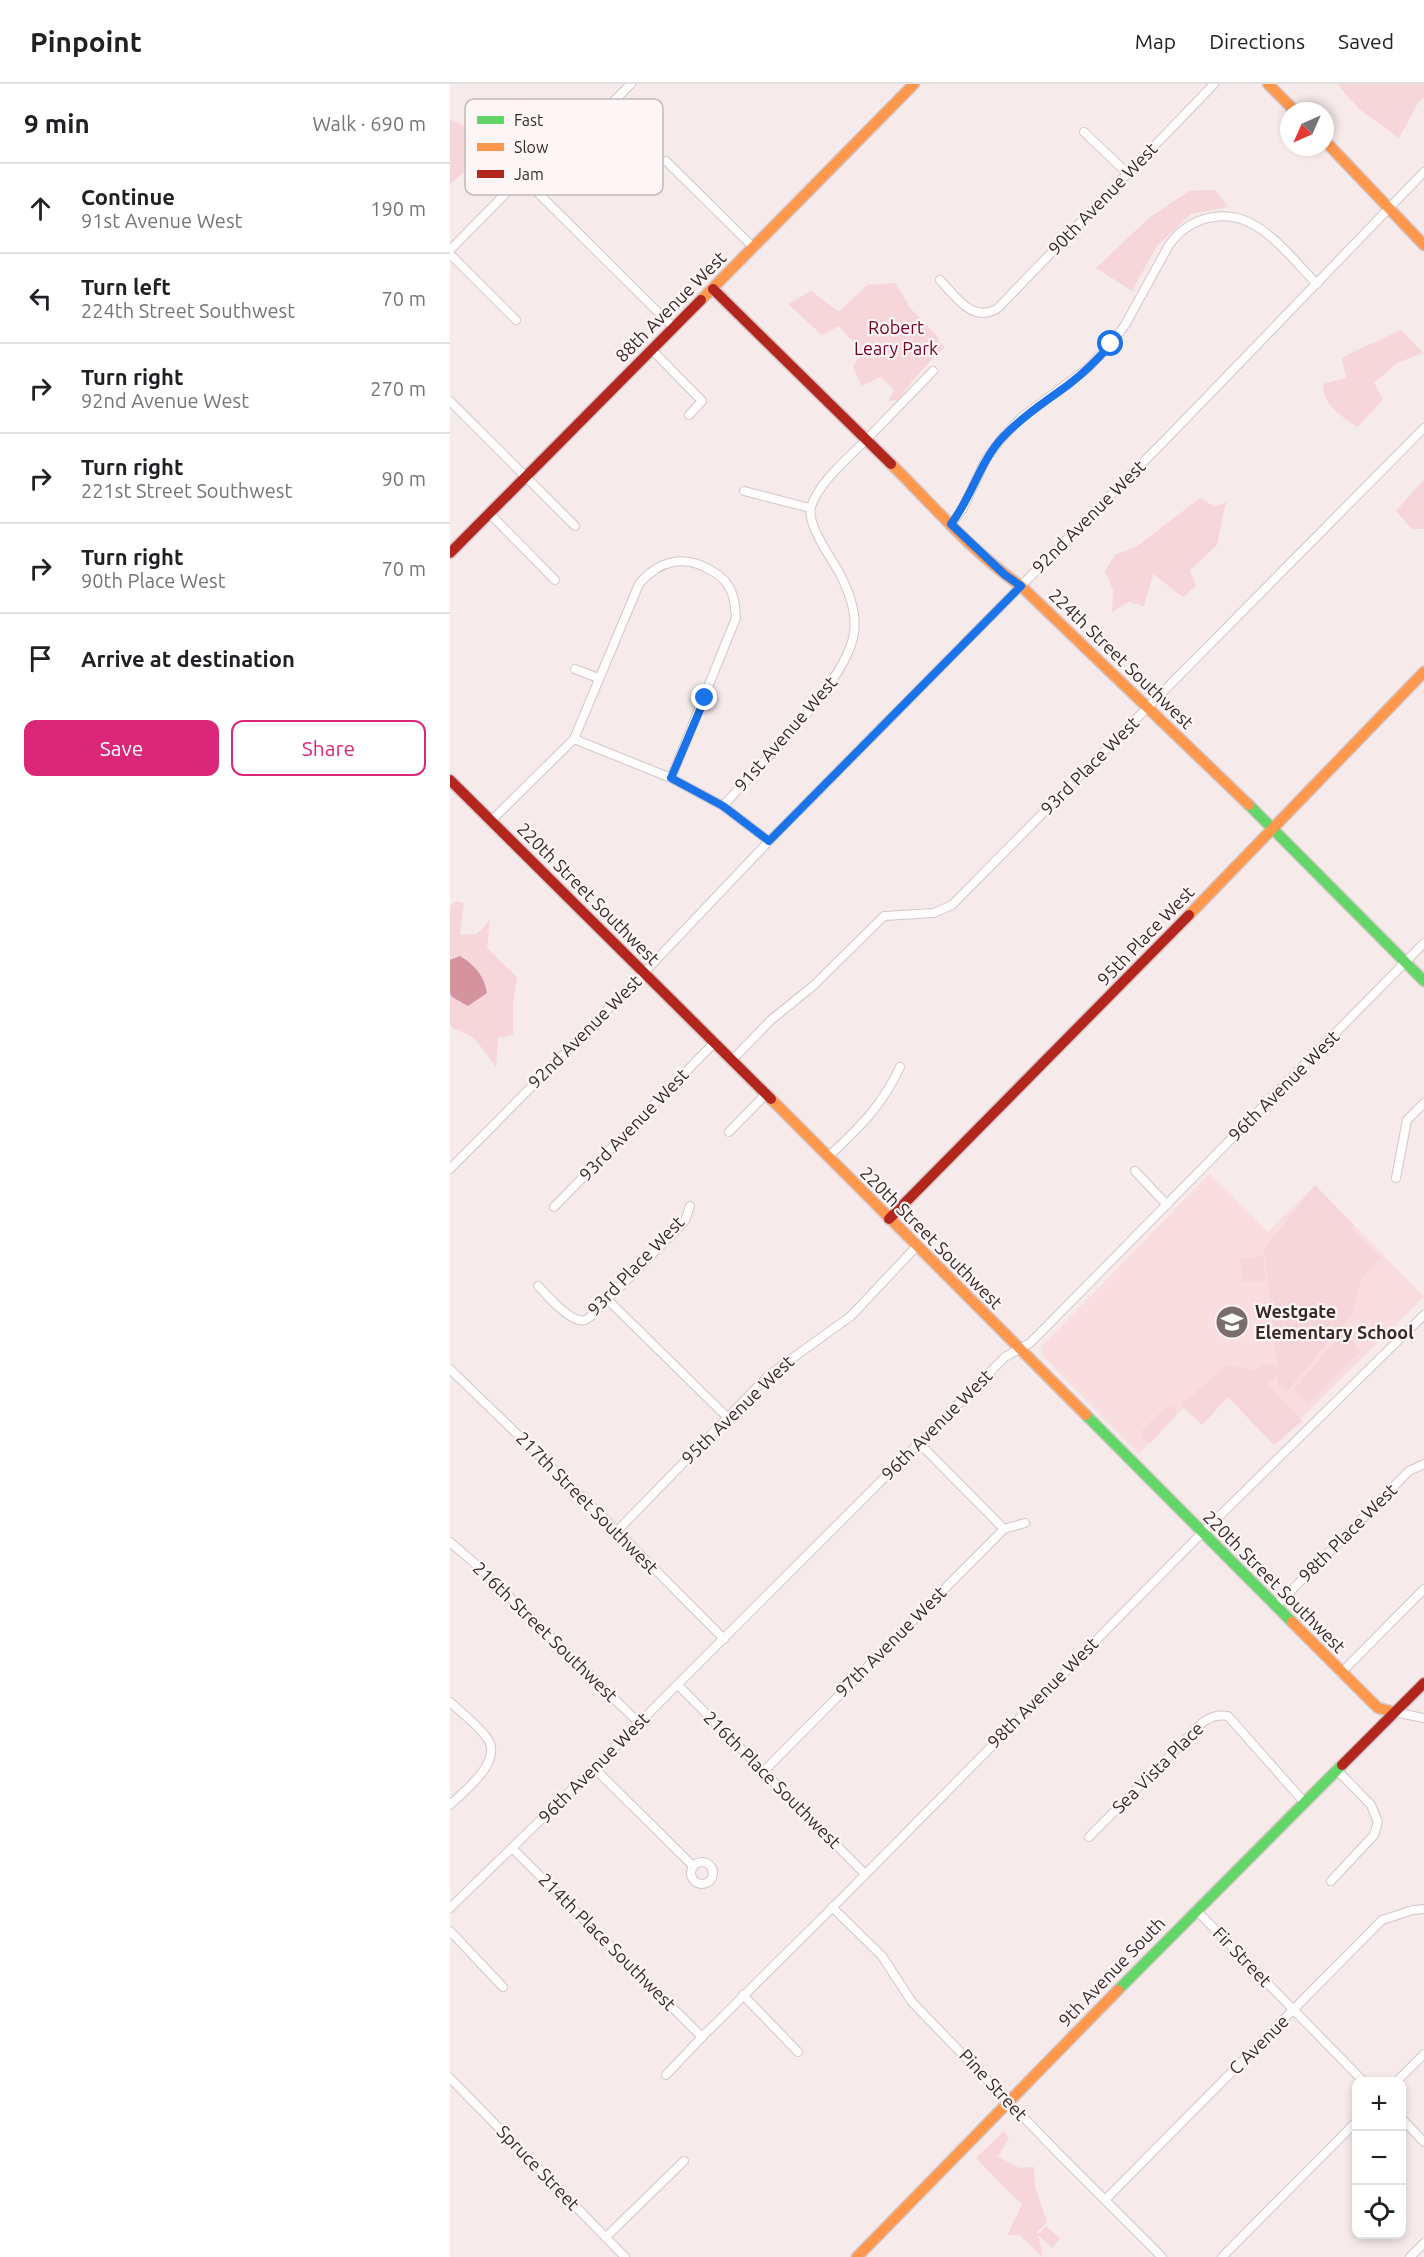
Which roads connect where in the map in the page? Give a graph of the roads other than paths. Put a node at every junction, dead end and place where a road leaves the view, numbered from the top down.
1 (631, 84) edge
2 (1214, 84) edge
3 (1268, 84) edge
4 (909, 86) edge
5 (616, 99) edge
6 (1286, 102) edge
7 (1084, 132) dead end
8 (1334, 150) edge
9 (666, 161) dead end
10 (1424, 172) edge
11 (1127, 173) junction
12 (504, 195) edge
13 (540, 195) edge
14 (1390, 208) junction
15 (1424, 245) edge
16 (753, 247) junction
17 (450, 252) edge
18 (940, 280) dead end
19 (1317, 284) junction
20 (713, 289) junction
21 (516, 320) dead end
22 (674, 328) junction
23 (652, 350) junction
24 (933, 371) dead end
25 (450, 401) edge
26 (689, 415) dead end
27 (1424, 428) edge
28 (866, 440) junction
29 (526, 476) junction
30 (744, 491) dead end
31 (810, 508) junction
32 (489, 513) junction
33 (951, 524) junction
34 (575, 526) dead end
35 (450, 553) edge
36 (555, 580) dead end
37 (1021, 586) junction
38 (575, 669) dead end
39 (1424, 672) edge
40 (598, 678) junction
41 (1149, 708) junction
42 (574, 739) junction
43 (671, 778) junction
44 (450, 780) edge
45 (723, 806) junction
46 (491, 821) junction
47 (1273, 828) junction
48 (769, 841) junction
49 (1424, 943) edge
50 (1405, 962) junction
51 (644, 972) junction
52 (1424, 981) edge
53 (714, 1043) junction
54 (732, 1060) junction
55 (900, 1067) dead end
56 (766, 1094) junction
57 (1424, 1102) edge
58 (729, 1132) dead end
59 (828, 1157) junction
60 (452, 1163) edge
61 (1135, 1170) dead end
62 (1396, 1178) dead end
63 (1167, 1205) junction
64 (690, 1206) dead end
65 (554, 1207) dead end
66 (889, 1219) junction
67 (916, 1246) junction
68 (538, 1286) dead end
69 (608, 1300) junction
70 (1424, 1316) edge
71 (1019, 1349) junction
72 (450, 1369) edge
73 (727, 1417) junction
74 (918, 1443) junction
75 (1424, 1464) edge
76 (1025, 1523) dead end
77 (1004, 1529) junction
78 (617, 1531) junction
79 (1202, 1533) junction
80 (450, 1542) edge
81 (1424, 1589) edge
82 (1276, 1606) junction
83 (724, 1639) junction
84 (1341, 1672) junction
85 (1424, 1683) edge
86 (678, 1685) junction
87 (450, 1702) edge
88 (1394, 1712) junction
89 (1424, 1718) edge
90 (639, 1723) junction
91 (594, 1768) junction
92 (1336, 1769) junction
93 (763, 1772) junction
94 (1304, 1802) junction
95 (450, 1805) edge
96 (1089, 1837) dead end
97 (512, 1848) junction
98 (693, 1866) dead end
99 (865, 1874) junction
100 (1331, 1881) dead end
101 (832, 1907) junction
102 (450, 1908) edge
103 (1196, 1910) junction
104 (1424, 1910) edge
105 (450, 1931) edge
106 (503, 1987) dead end
107 (743, 1995) junction
108 (1294, 2009) junction
109 (702, 2037) junction
110 (798, 2052) dead end
111 (1424, 2054) edge
112 (666, 2075) dead end
113 (1359, 2077) edge
114 (1401, 2077) edge
115 (450, 2078) edge
116 (1009, 2100) junction
117 (1406, 2125) edge
118 (1352, 2126) edge
119 (1424, 2142) edge
120 (684, 2161) dead end
121 (1105, 2200) junction
122 (606, 2237) junction
123 (1424, 2243) edge
124 (625, 2257) edge
125 (857, 2257) edge
126 (1162, 2257) edge
127 (1222, 2257) edge
128 (1410, 2257) edge

1 - 5 street
2 - 11 street, 90th Avenue West
3 - 6 street
4 - 16 street, 88th Avenue West
7 - 11 street
8 - 14 street
9 - 16 street
10 - 14 street, 92nd Avenue West
11 - 18 street, 90th Avenue West
12 - 17 street
13 - 22 street
14 - 15 street
14 - 19 street, 92nd Avenue West
16 - 20 street, 88th Avenue West
17 - 21 street
19 - 33 street
19 - 37 street, 92nd Avenue West
20 - 22 street, 88th Avenue West
20 - 28 street, 224th Street Southwest
22 - 23 street, 88th Avenue West
23 - 26 street
23 - 29 street, 88th Avenue West
24 - 28 street
25 - 29 street
27 - 41 street, 93rd Place West
28 - 31 street
28 - 33 street, 224th Street Southwest
29 - 32 street, 88th Avenue West
29 - 34 street
30 - 31 street
31 - 45 street, 91st Avenue West
32 - 35 street, 88th Avenue West
32 - 36 street
33 - 37 street, 224th Street Southwest
37 - 41 street, 224th Street Southwest
37 - 48 street, 92nd Avenue West
38 - 40 street
39 - 47 street, 95th Place West
40 - 42 street
40 - 43 street
41 - 47 street, 224th Street Southwest
41 - 54 street, 93rd Place West
42 - 43 street
42 - 46 street
43 - 45 street
44 - 46 street, 220th Street Southwest
45 - 48 street
46 - 51 street, 220th Street Southwest
47 - 50 street, 224th Street Southwest
47 - 66 street, 95th Place West
48 - 51 street, 92nd Avenue West
49 - 50 street, 96th Avenue West
50 - 52 street, 224th Street Southwest
50 - 63 street, 96th Avenue West
51 - 53 street, 220th Street Southwest
51 - 60 street, 92nd Avenue West
53 - 54 street, 220th Street Southwest
53 - 65 street, 93rd Avenue West
54 - 56 street, 220th Street Southwest
55 - 59 street
56 - 58 street
56 - 59 street, 220th Street Southwest
57 - 62 street
59 - 66 street, 220th Street Southwest
61 - 63 street
63 - 71 street, 96th Avenue West
64 - 69 street, 93rd Place West
66 - 67 street, 220th Street Southwest
67 - 71 street, 220th Street Southwest
67 - 73 street, 95th Avenue West
68 - 69 street, 93rd Place West
69 - 73 street
70 - 79 street, 98th Avenue West
71 - 74 street, 96th Avenue West
71 - 79 street, 220th Street Southwest
72 - 78 street, 217th Street Southwest
73 - 78 street, 95th Avenue West
74 - 77 street
74 - 83 street, 96th Avenue West
75 - 82 street, 98th Place West
76 - 77 street, 97th Avenue West
77 - 93 street, 97th Avenue West
78 - 83 street, 217th Street Southwest
79 - 82 street, 220th Street Southwest
79 - 99 street, 98th Avenue West
80 - 90 street, 216th Street Southwest
81 - 84 street
82 - 84 street, 220th Street Southwest
83 - 86 street, 96th Avenue West
84 - 88 street, 220th Street Southwest
85 - 88 street, 9th Avenue South
86 - 90 street, 96th Avenue West
86 - 93 street, 216th Place Southwest
87 - 95 street
88 - 89 street
88 - 92 street, 9th Avenue South
90 - 91 street, 96th Avenue West
91 - 97 street, 96th Avenue West
91 - 98 street
92 - 94 street, 9th Avenue South
92 - 100 street
93 - 99 street, 216th Place Southwest
94 - 96 street, Sea Vista Place
94 - 103 street, 9th Avenue South
97 - 102 street, 96th Avenue West
97 - 109 street, 214th Place Southwest
99 - 101 street, 98th Avenue West
101 - 107 street, 98th Avenue West
101 - 116 street, Pine Street
103 - 108 street, Fir Street
103 - 116 street, 9th Avenue South
104 - 108 street, C Avenue
105 - 106 street
107 - 109 street, 98th Avenue West
107 - 110 street
108 - 113 street, Fir Street
108 - 121 street, C Avenue
109 - 112 street, 98th Avenue West
111 - 114 street
115 - 122 street, Spruce Street
116 - 121 street, Pine Street
116 - 125 street, 9th Avenue South
117 - 119 street
118 - 127 street
120 - 122 street
121 - 126 street, Pine Street
122 - 124 street, Spruce Street
123 - 128 street

